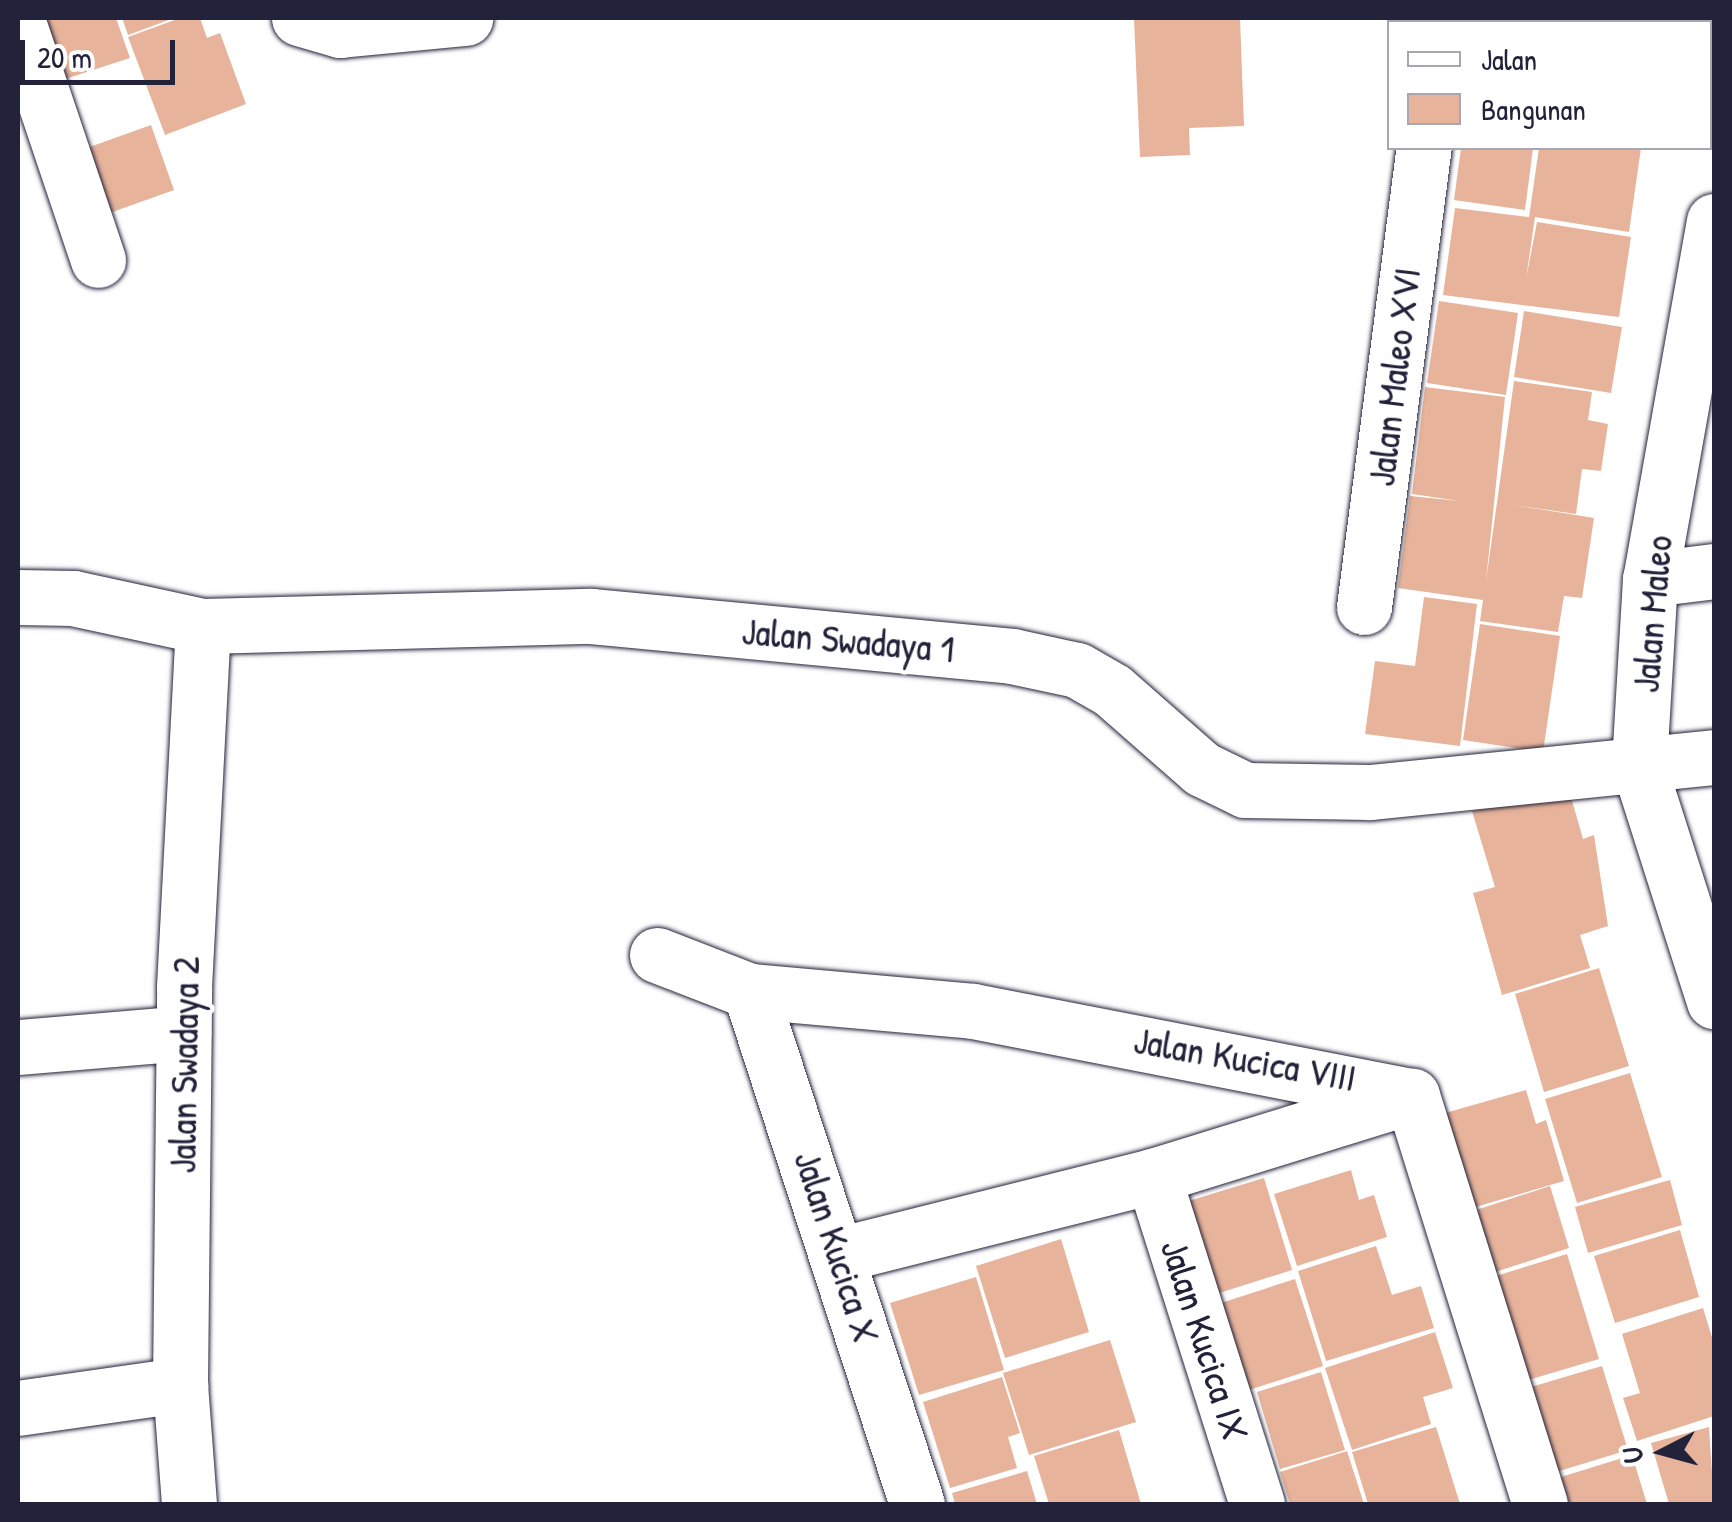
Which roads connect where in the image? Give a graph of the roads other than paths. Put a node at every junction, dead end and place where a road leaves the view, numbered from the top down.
1 (300, 18) edge
2 (465, 18) edge
3 (18, 22) edge
4 (1424, 150) edge
5 (1714, 220) edge
6 (98, 260) dead end
7 (1714, 571) edge
8 (1650, 579) junction
9 (18, 597) edge
10 (1364, 607) dead end
11 (203, 626) junction
12 (1714, 757) edge
13 (1640, 766) junction
14 (657, 955) dead end
15 (750, 991) junction
16 (1714, 1001) edge
17 (184, 1033) junction
18 (18, 1046) edge
19 (1412, 1096) junction
20 (1153, 1176) junction
21 (842, 1254) junction
22 (180, 1385) junction
23 (18, 1408) edge
24 (189, 1504) edge
25 (916, 1504) edge
26 (1258, 1504) edge
27 (1540, 1504) edge

1 - 2 street
3 - 6 street
4 - 10 street, Jalan Maleo XVI
5 - 8 street, Jalan Maleo
7 - 8 street
8 - 13 street, Jalan Maleo
9 - 11 street, Jalan Swadaya 1
11 - 13 street, Jalan Swadaya 1
11 - 17 street, Jalan Swadaya 2
12 - 13 street, Jalan Swadaya 1
13 - 16 street, Jalan Maleo
14 - 15 street, Jalan Kucica VIII
15 - 19 street, Jalan Kucica VIII
15 - 21 street, Jalan Kucica X
17 - 18 street
17 - 22 street, Jalan Swadaya 2
19 - 20 street
19 - 27 street
20 - 21 street
20 - 26 street, Jalan Kucica IX
21 - 25 street, Jalan Kucica X
22 - 23 street
22 - 24 street, Jalan Swadaya 2

